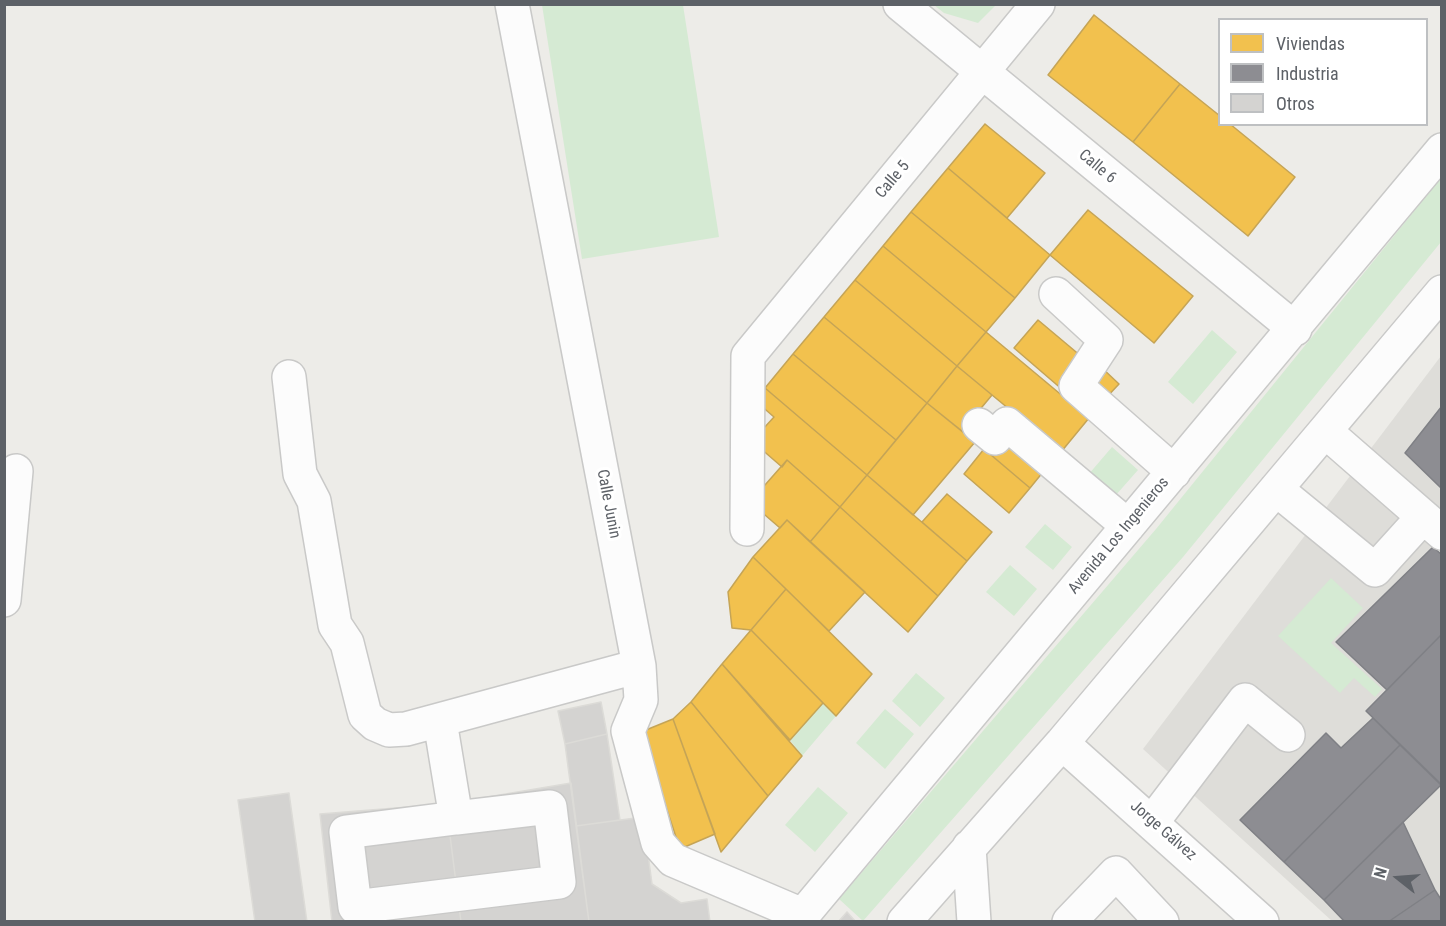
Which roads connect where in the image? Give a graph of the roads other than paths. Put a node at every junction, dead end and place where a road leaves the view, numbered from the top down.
1 (512, 4) edge
2 (900, 4) edge
3 (1038, 4) edge
4 (982, 72) junction
5 (1442, 150) edge
6 (1442, 292) edge
7 (1056, 294) dead end
8 (1294, 329) junction
9 (289, 377) dead end
10 (979, 425) dead end
11 (1325, 431) junction
12 (16, 471) dead end
13 (1174, 471) junction
14 (1276, 489) junction
15 (1432, 525) edge
16 (1128, 526) junction
17 (747, 529) dead end
18 (4, 600) edge
19 (639, 666) junction
20 (440, 720) junction
21 (1288, 735) dead end
22 (1062, 743) junction
23 (456, 819) junction
24 (1153, 821) junction
25 (969, 847) junction
26 (798, 918) edge
27 (1252, 918) edge
28 (904, 921) edge
29 (974, 921) edge
30 (1069, 921) edge
31 (1162, 921) edge

1 - 19 street, Calle Junin
2 - 4 street, Calle 6
3 - 4 street, Calle 5
4 - 8 street, Calle 6
4 - 17 street, Calle 5
5 - 8 street, Avenida Los Ingenieros
6 - 11 street
7 - 13 street
8 - 13 street, Avenida Los Ingenieros
9 - 20 street
10 - 16 street
11 - 14 street
11 - 15 street
12 - 18 street
13 - 16 street, Avenida Los Ingenieros
14 - 15 street
14 - 22 street
16 - 26 street, Avenida Los Ingenieros
19 - 20 street
19 - 26 street, Calle Junin
20 - 23 street
21 - 24 street
22 - 24 street, Jorge Gálvez
22 - 25 street
23 - 23 street
24 - 27 street, Jorge Gálvez
25 - 28 street
25 - 29 street
30 - 31 street

